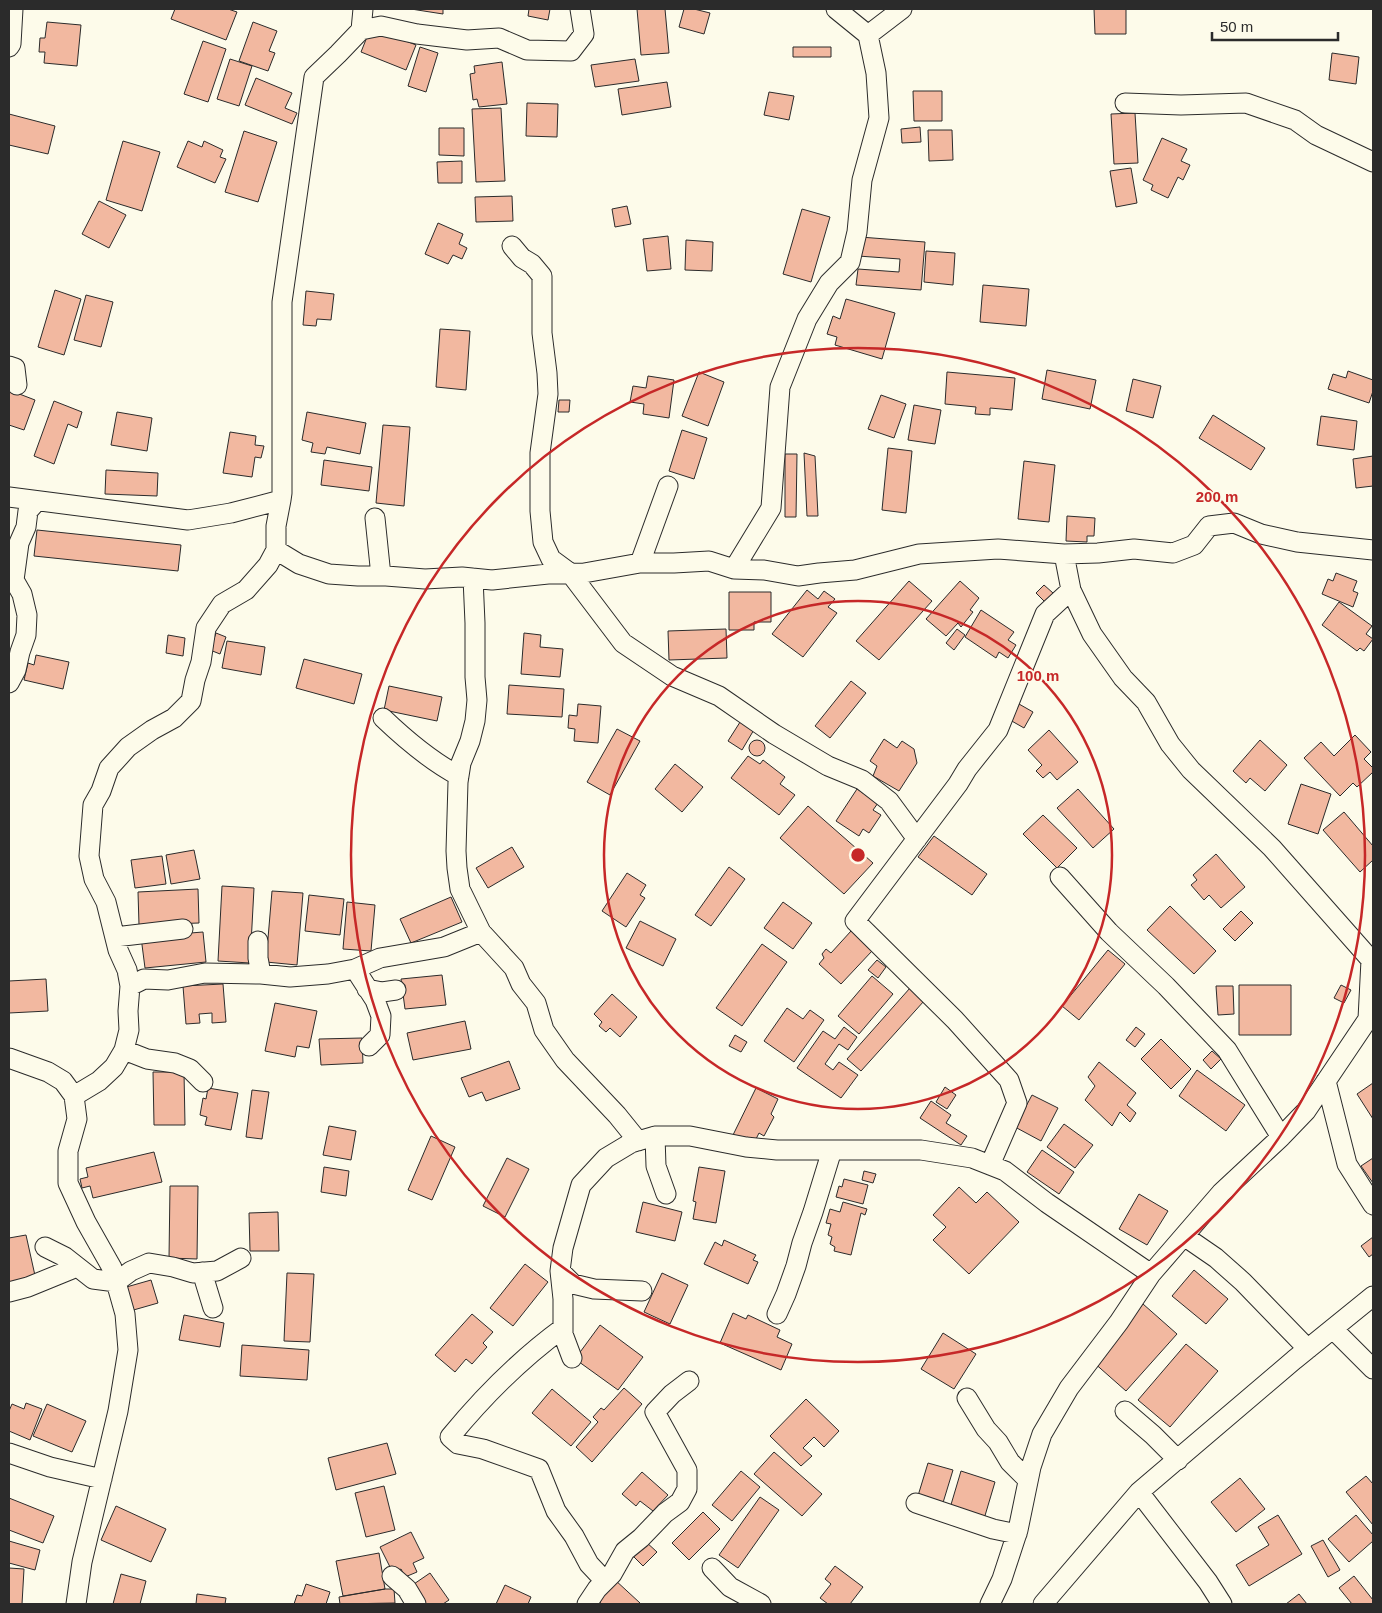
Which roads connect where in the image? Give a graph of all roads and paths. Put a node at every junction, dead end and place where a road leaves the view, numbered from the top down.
1 (13, 9) edge
2 (362, 9) edge
3 (580, 9) edge
4 (836, 9) edge
5 (902, 9) edge
6 (360, 30) junction
7 (868, 35) junction
8 (9, 47) edge
9 (1125, 103) dead end
10 (1373, 162) edge
11 (512, 246) dead end
12 (9, 366) edge
13 (17, 385) dead end
14 (668, 486) dead end
15 (9, 497) edge
16 (281, 500) junction
17 (36, 502) junction
18 (375, 518) dead end
19 (276, 550) junction
20 (1373, 550) edge
21 (1064, 554) junction
22 (640, 563) junction
23 (734, 569) junction
24 (570, 573) junction
25 (381, 576) junction
26 (473, 578) junction
27 (1071, 590) junction
28 (9, 683) edge
29 (383, 718) dead end
30 (459, 776) junction
31 (917, 838) junction
32 (1060, 877) dead end
33 (183, 929) dead end
34 (481, 932) junction
35 (115, 937) junction
36 (258, 941) dead end
37 (1372, 958) edge
38 (355, 969) junction
39 (262, 974) junction
40 (130, 986) junction
41 (367, 989) junction
42 (396, 990) dead end
43 (369, 1046) dead end
44 (124, 1050) junction
45 (9, 1058) edge
46 (1326, 1081) junction
47 (204, 1082) dead end
48 (74, 1096) junction
49 (1281, 1137) junction
50 (646, 1138) junction
51 (832, 1150) junction
52 (990, 1165) junction
53 (666, 1194) dead end
54 (1373, 1205) edge
55 (1184, 1236) junction
56 (44, 1247) dead end
57 (241, 1258) dead end
58 (77, 1266) junction
59 (560, 1271) junction
60 (202, 1272) junction
61 (1150, 1274) junction
62 (116, 1282) junction
63 (642, 1291) dead end
64 (9, 1292) edge
65 (1373, 1296) edge
66 (213, 1308) dead end
67 (777, 1314) dead end
68 (563, 1328) junction
69 (1332, 1329) junction
70 (1308, 1350) junction
71 (572, 1358) dead end
72 (1373, 1369) edge
73 (689, 1382) dead end
74 (967, 1398) dead end
75 (1125, 1411) dead end
76 (9, 1453) edge
77 (1178, 1460) junction
78 (102, 1479) junction
79 (1028, 1480) junction
80 (1140, 1492) junction
81 (916, 1504) dead end
82 (1017, 1534) junction
83 (712, 1568) dead end
84 (392, 1576) dead end
85 (605, 1581) junction
86 (76, 1604) edge
87 (416, 1604) edge
88 (587, 1604) edge
89 (761, 1604) edge
90 (990, 1604) edge
91 (1043, 1604) edge
92 (1222, 1604) edge

1 - 8 street
2 - 6 street
3 - 6 street
4 - 7 street
5 - 7 street
6 - 16 street
7 - 23 street
9 - 10 street
11 - 24 street
12 - 13 street
14 - 22 street
15 - 17 street
16 - 17 street
16 - 19 street
17 - 28 street
18 - 25 street
19 - 25 street
19 - 35 street
20 - 21 street
21 - 23 street
21 - 27 street
22 - 23 street
22 - 24 street
24 - 26 street
24 - 31 street
25 - 26 street
26 - 30 street
27 - 31 street
27 - 37 street
29 - 30 street
30 - 34 street
31 - 52 street
32 - 49 street
33 - 35 street
34 - 38 street
34 - 50 street
35 - 40 street
36 - 39 street
37 - 46 street
38 - 39 street
38 - 41 street
39 - 40 street
40 - 44 street
41 - 42 street
41 - 43 street
44 - 47 street
44 - 48 street
45 - 48 street
46 - 49 street
46 - 54 street
48 - 62 street
49 - 55 street
50 - 51 street
50 - 53 street
50 - 59 street
51 - 52 street
51 - 67 street
52 - 61 street
55 - 61 street
55 - 70 street
56 - 58 street
57 - 60 street
58 - 62 street
58 - 64 street
59 - 63 street
59 - 68 street
60 - 62 street
60 - 66 street
61 - 79 street
62 - 78 street
65 - 69 street
68 - 71 street
68 - 85 street
69 - 70 street
69 - 72 street
70 - 77 street
73 - 85 street
74 - 79 street
75 - 77 street
76 - 78 street
77 - 80 street
78 - 86 street
79 - 82 street
80 - 91 street
80 - 92 street
81 - 82 street
82 - 90 street
83 - 89 street
84 - 87 street
85 - 88 street

